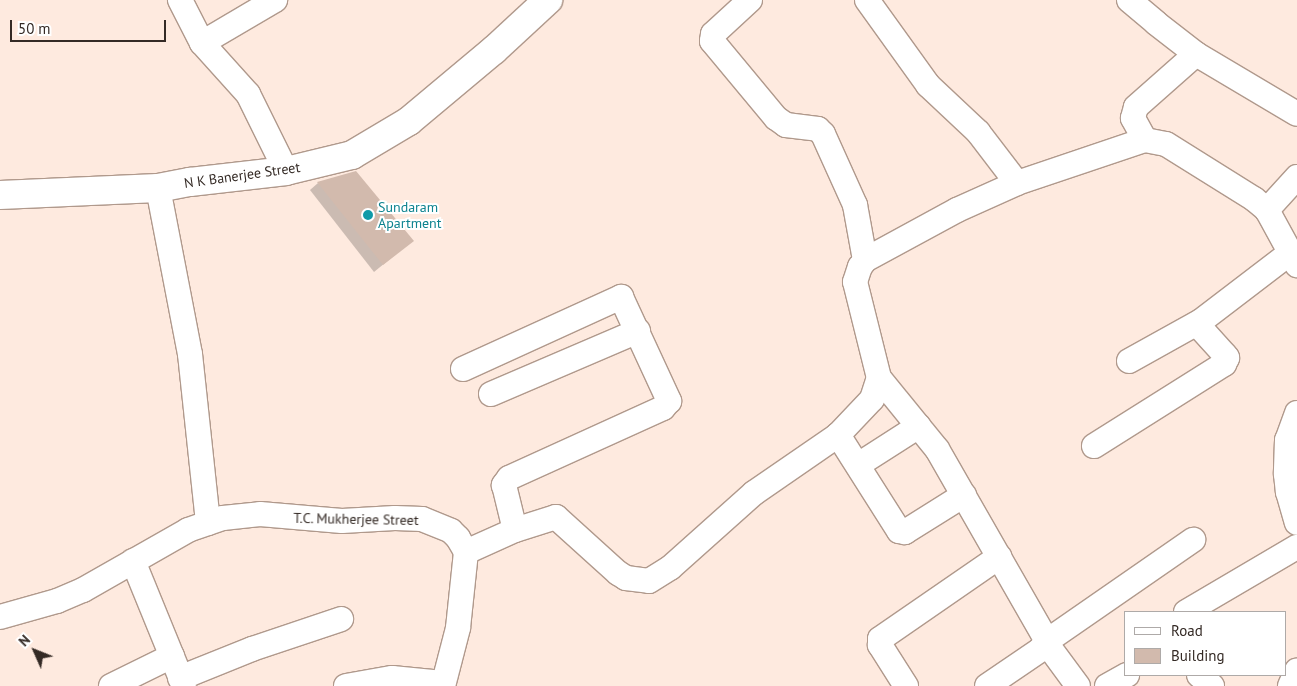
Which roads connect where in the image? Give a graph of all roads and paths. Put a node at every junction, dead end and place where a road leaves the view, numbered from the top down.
1 (180, 0) edge
2 (275, 0) edge
3 (548, 0) edge
4 (750, 0) edge
5 (1129, 0) edge
6 (877, 2) edge
7 (202, 43) junction
8 (1196, 54) junction
9 (1297, 114) edge
10 (1145, 140) junction
11 (286, 171) junction
12 (1297, 177) edge
13 (1017, 183) junction
14 (158, 188) junction
15 (0, 195) edge
16 (1267, 210) junction
17 (1293, 259) edge
18 (866, 260) junction
19 (1197, 324) junction
20 (638, 331) junction
21 (1129, 361) dead end
22 (463, 369) dead end
23 (879, 378) junction
24 (491, 394) dead end
25 (1297, 413) edge
26 (918, 426) junction
27 (838, 435) junction
28 (1094, 446) dead end
29 (858, 465) junction
30 (1292, 489) edge
31 (964, 495) junction
32 (208, 523) junction
33 (1297, 524) edge
34 (514, 530) junction
35 (1193, 540) dead end
36 (1297, 547) edge
37 (466, 552) junction
38 (999, 557) junction
39 (133, 560) junction
40 (1188, 611) edge
41 (0, 617) edge
42 (341, 619) dead end
43 (1047, 642) junction
44 (172, 656) junction
45 (1297, 670) edge
46 (1125, 676) edge
47 (1200, 676) edge
48 (182, 682) edge
49 (443, 685) edge
50 (111, 686) edge
51 (346, 686) edge
52 (906, 686) edge
53 (988, 686) edge
54 (1078, 686) edge
55 (1107, 686) edge
56 (1212, 686) edge
57 (1290, 686) edge

1 - 7 street
2 - 7 street
3 - 11 street, N K Banerjee Street
4 - 18 street
5 - 8 street
6 - 13 street
7 - 11 street
8 - 9 street
8 - 10 street
10 - 13 street
10 - 16 street
11 - 14 street, N K Banerjee Street
12 - 16 street
13 - 18 street
14 - 15 street, N K Banerjee Street
14 - 32 street
16 - 17 street
17 - 19 street
18 - 23 street
19 - 21 street
19 - 28 street
20 - 22 street
20 - 24 street
20 - 34 street
23 - 26 street
23 - 27 street
25 - 30 street
26 - 29 street
26 - 31 street
27 - 29 street
27 - 34 street
29 - 31 street
30 - 33 street
31 - 38 street
32 - 37 street, T.C. Mukherjee Street
32 - 39 street, T.C. Mukherjee Street
34 - 37 street
35 - 43 street
36 - 40 street
37 - 49 street
38 - 43 street
38 - 52 street
39 - 41 street, T.C. Mukherjee Street
39 - 44 street
42 - 48 street
43 - 53 street
43 - 54 street
44 - 48 street
44 - 50 street
45 - 57 street
46 - 55 street
47 - 56 street
49 - 51 street

